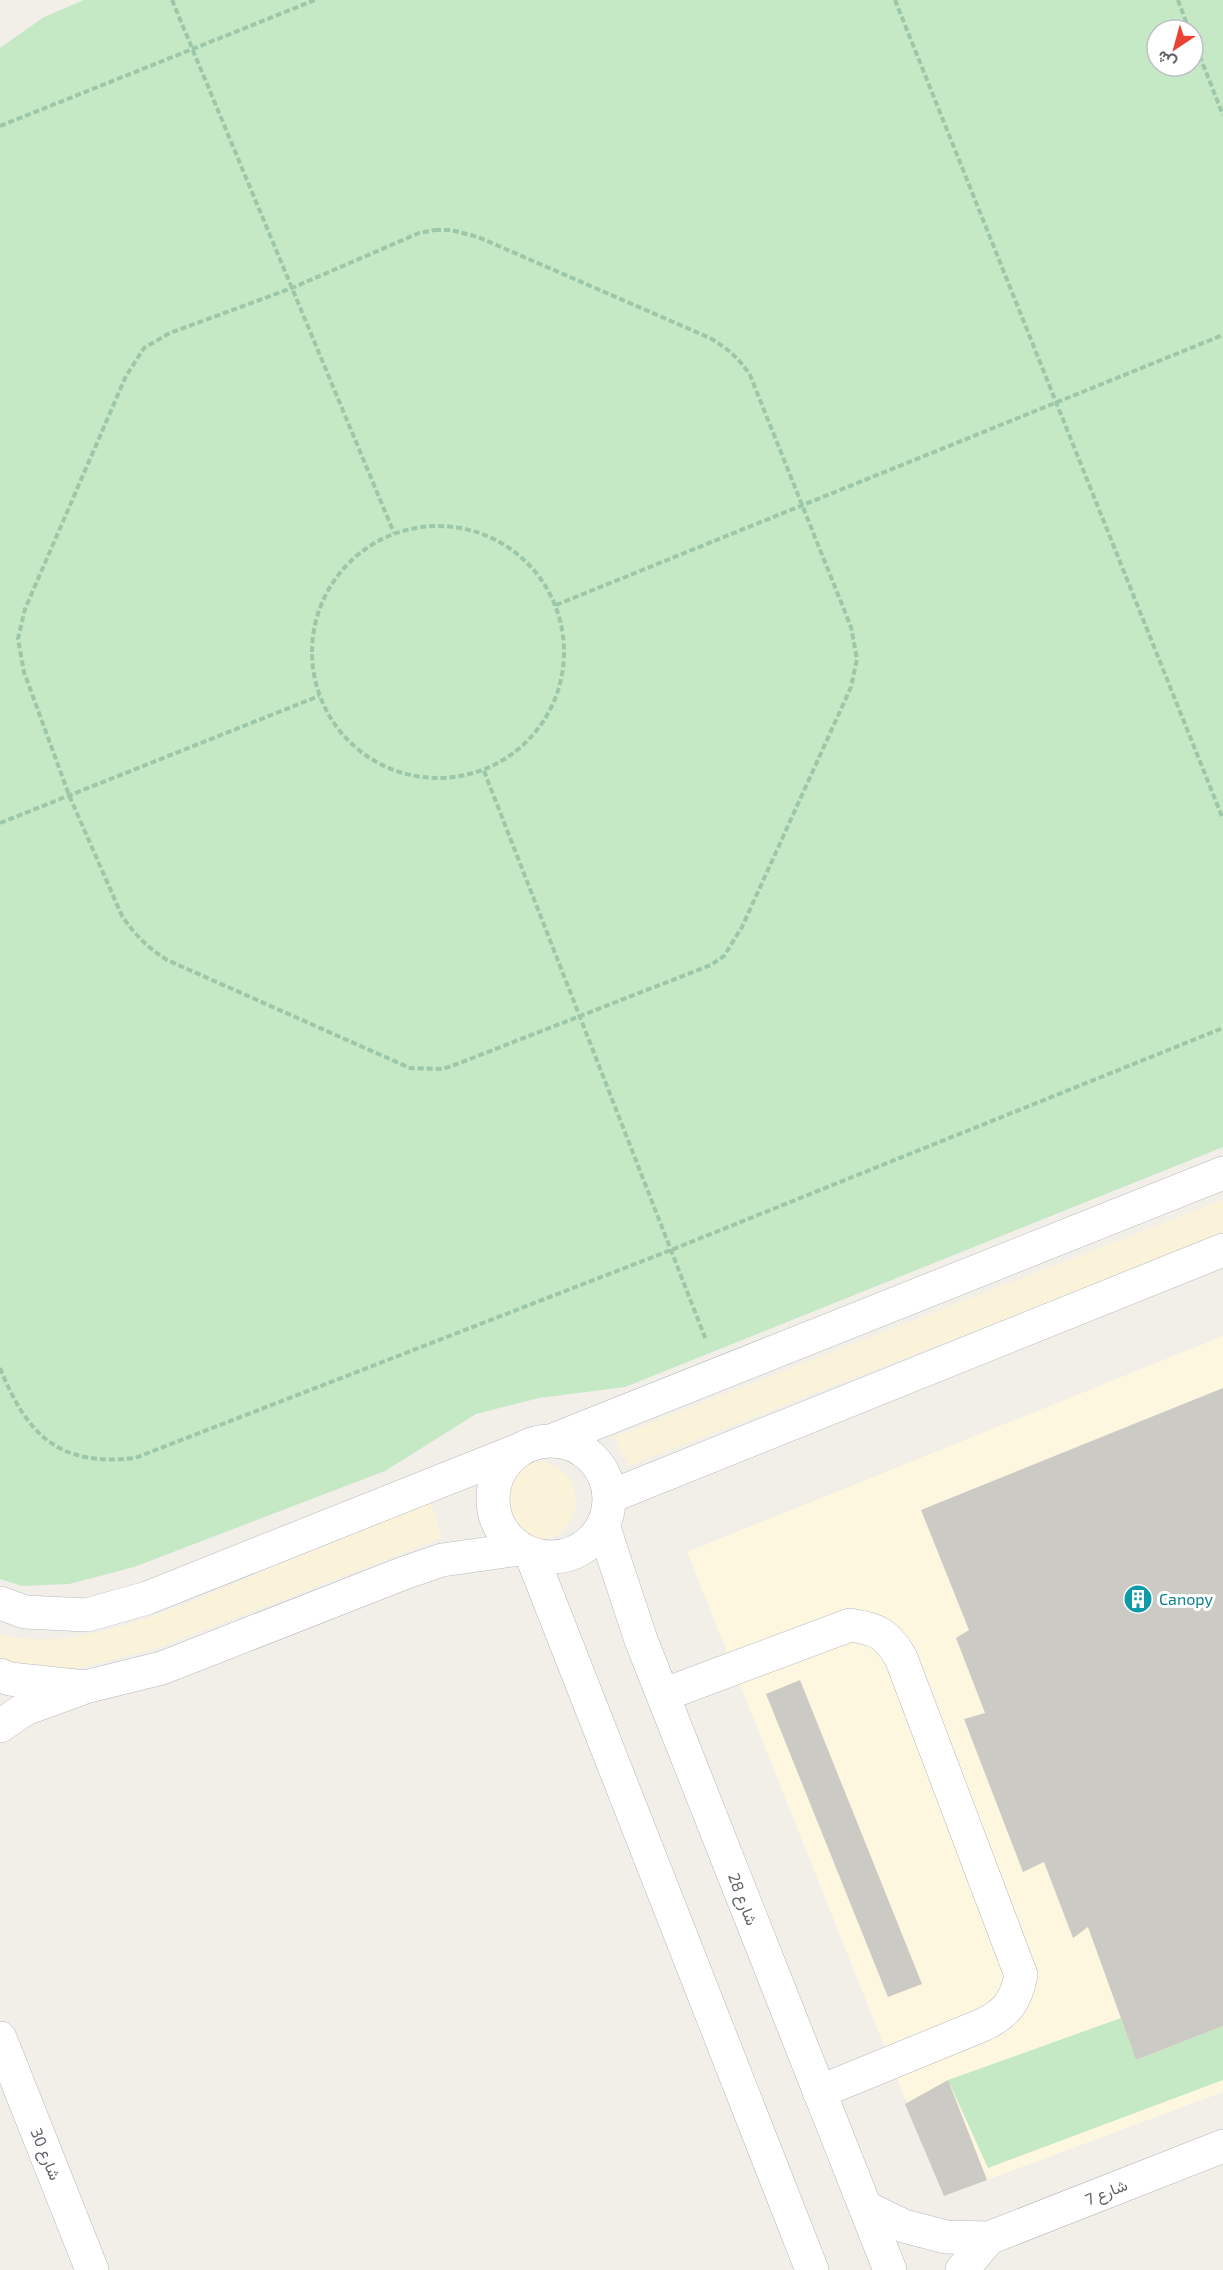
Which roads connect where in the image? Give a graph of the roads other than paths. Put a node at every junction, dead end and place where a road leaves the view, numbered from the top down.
1 (1223, 1173) edge
2 (1223, 1250) edge
3 (554, 1440) junction
4 (516, 1451) junction
5 (606, 1511) junction
6 (525, 1551) junction
7 (0, 1603) edge
8 (0, 1675) edge
9 (85, 1687) junction
10 (663, 1695) junction
11 (0, 1726) edge
12 (0, 2038) edge
13 (819, 2092) junction
14 (1223, 2146) edge
15 (865, 2207) junction
16 (989, 2238) junction
17 (92, 2270) edge
18 (812, 2270) edge
19 (890, 2270) edge
20 (962, 2270) edge

1 - 3 street
2 - 5 street
3 - 4 street
3 - 5 street
4 - 6 street
4 - 7 street
5 - 6 street
5 - 10 street, شارع 28
6 - 9 street
6 - 18 street
8 - 9 street
9 - 11 street
10 - 13 street, شارع 28
10 - 13 street
12 - 17 street, شارع 30
13 - 15 street, شارع 28
14 - 16 street, شارع 7
15 - 16 street, شارع 7
15 - 19 street, شارع 28
16 - 20 street, شارع 7

